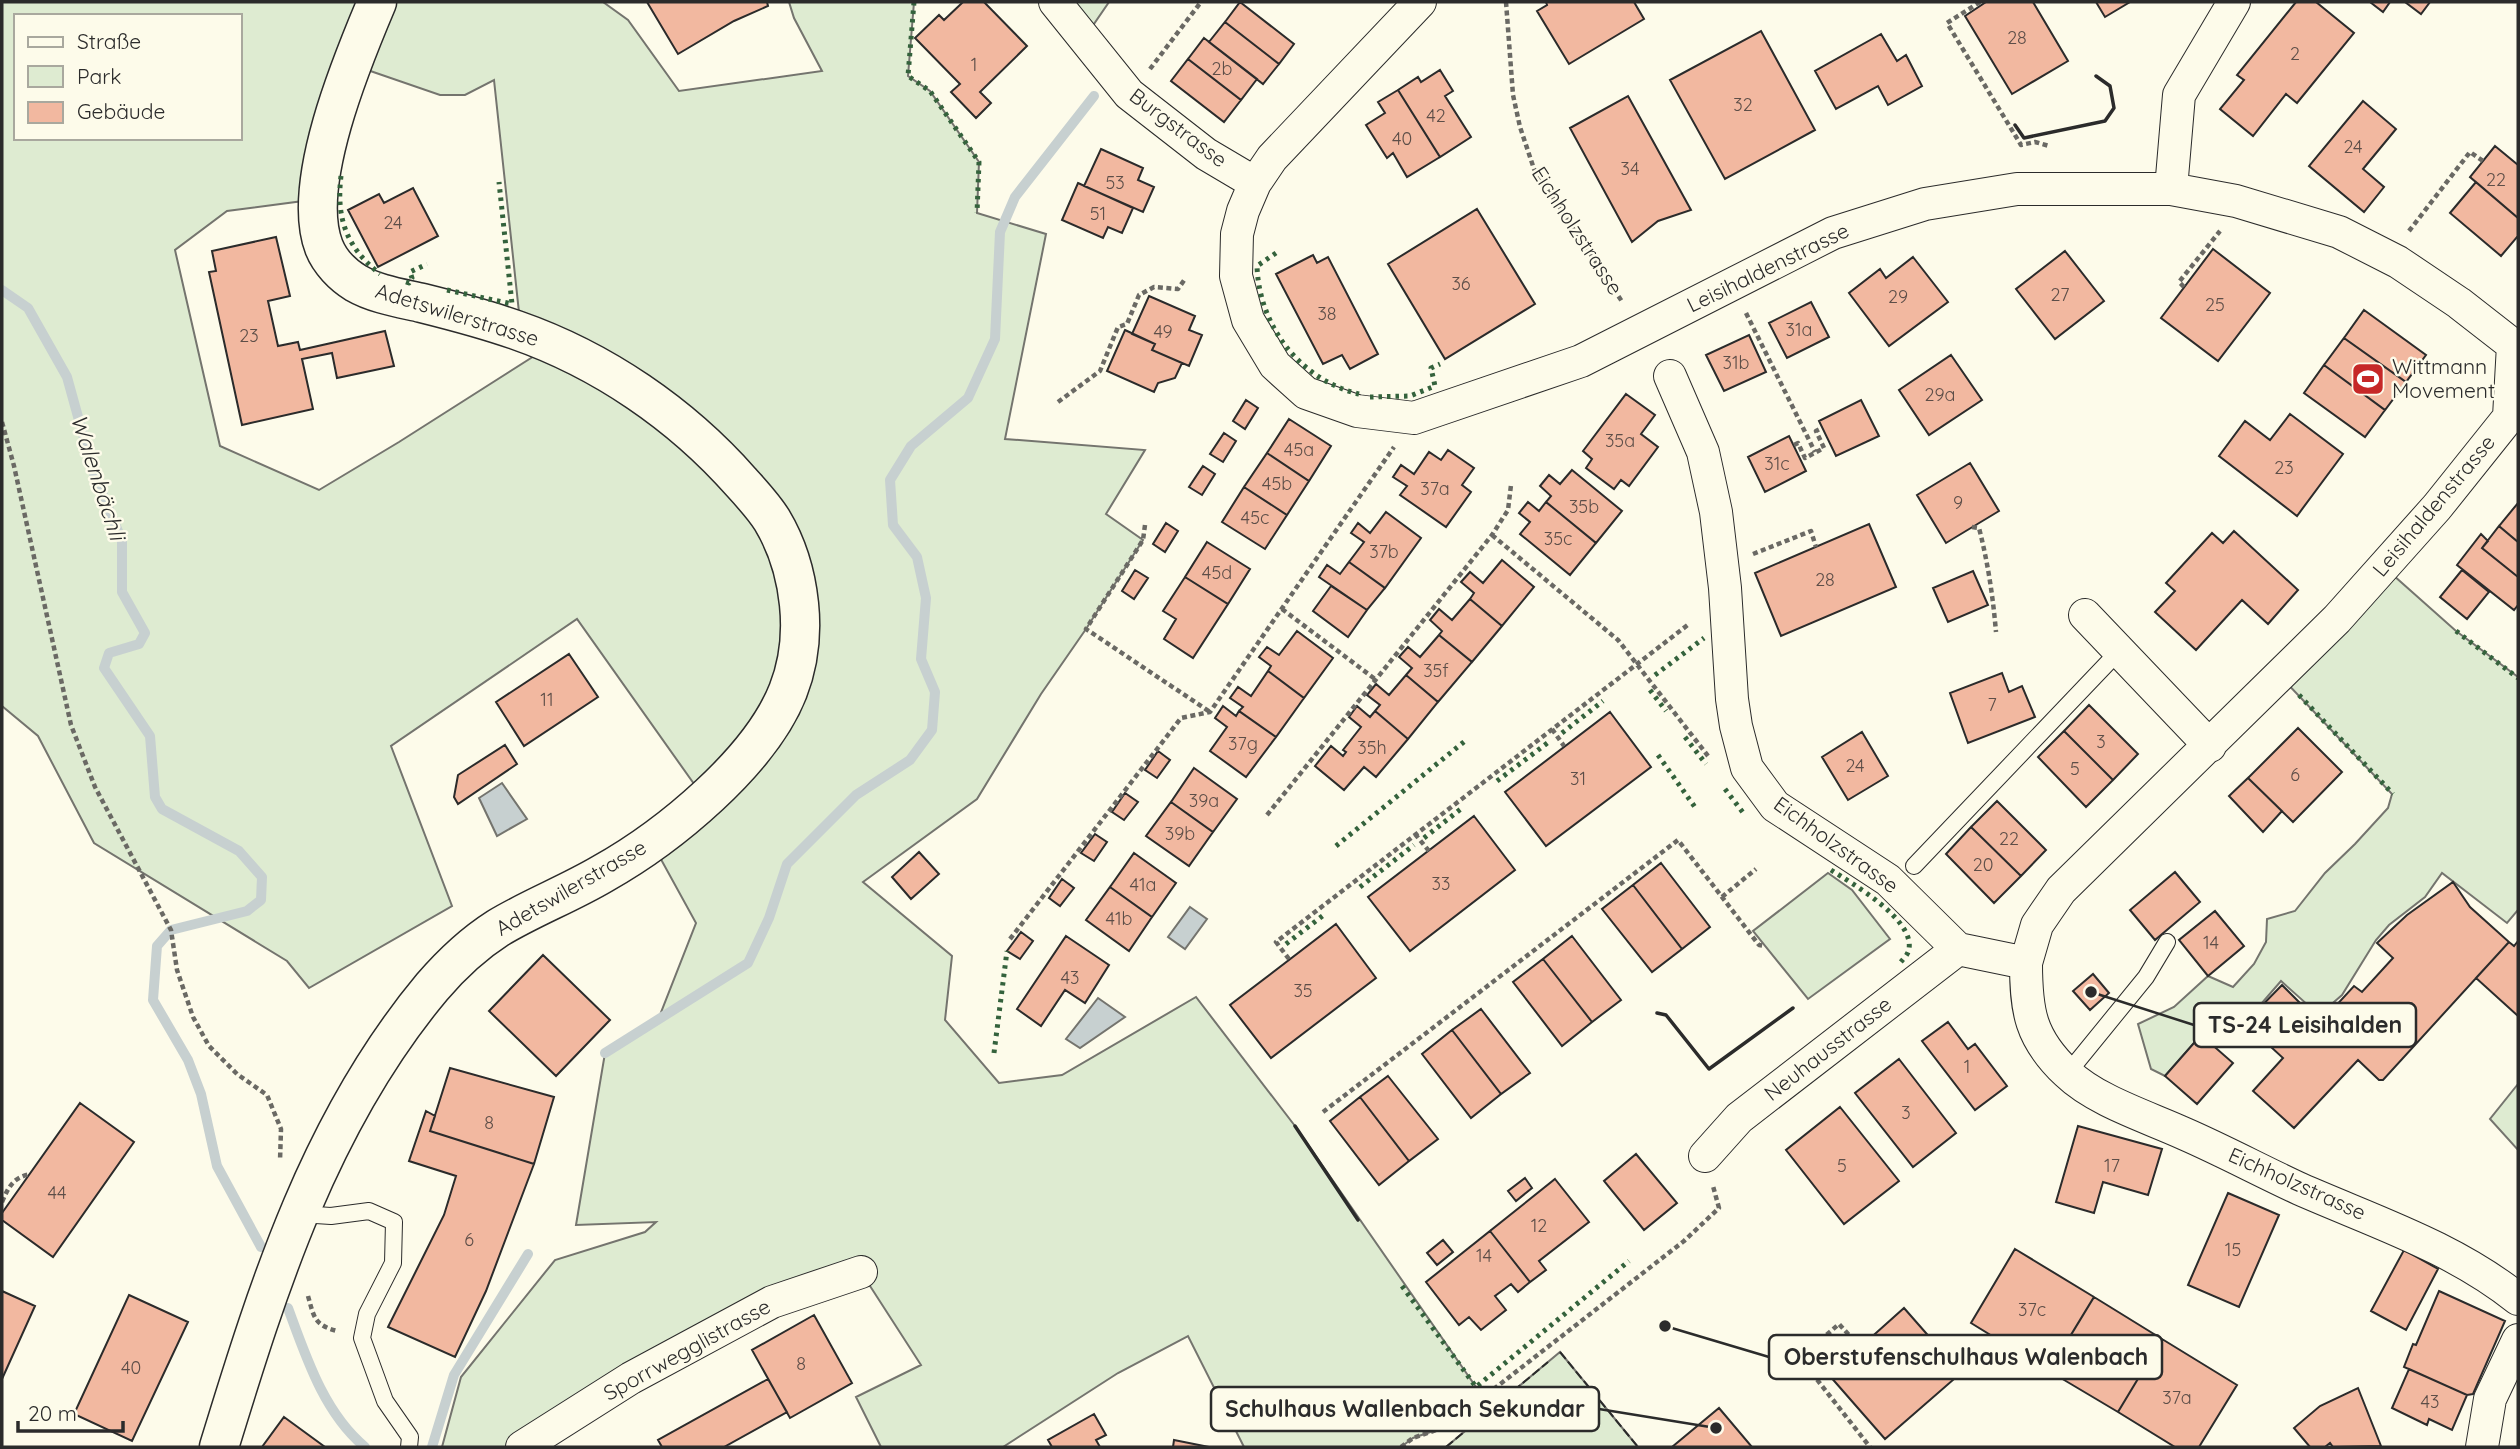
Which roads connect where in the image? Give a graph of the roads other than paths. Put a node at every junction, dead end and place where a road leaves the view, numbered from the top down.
1 (377, 2) edge
2 (1055, 2) edge
3 (1420, 2) edge
4 (2234, 2) edge
5 (1255, 183) junction
6 (2171, 189) junction
7 (2516, 343) edge
8 (1670, 376) dead end
9 (2085, 615) dead end
10 (2120, 650) junction
11 (2210, 746) junction
12 (1914, 866) dead end
13 (2167, 942) dead end
14 (1958, 949) junction
15 (2026, 963) junction
16 (2067, 1074) junction
17 (1705, 1156) road end
18 (299, 1214) junction
19 (861, 1272) dead end
20 (2518, 1299) edge
21 (2518, 1340) edge
22 (409, 1442) edge
23 (219, 1447) edge
24 (522, 1447) edge
25 (2482, 1447) edge

1 - 18 street, Adetswilerstrasse
2 - 5 street, Burgstrasse
3 - 5 street, Leisihaldenstrasse
4 - 6 street
5 - 6 street, Leisihaldenstrasse
6 - 7 street, Leisihaldenstrasse
7 - 11 street, Leisihaldenstrasse
8 - 14 street, Eichholzstrasse
9 - 10 street
10 - 11 street
10 - 12 lane
11 - 15 street, Leisihaldenstrasse
13 - 16 lane
14 - 15 street
14 - 17 street, Neuhausstrasse
15 - 16 street, Eichholzstrasse
16 - 20 street, Eichholzstrasse
18 - 22 lane
18 - 23 street, Adetswilerstrasse
19 - 24 street, Sporrwegglistrasse
21 - 25 street

